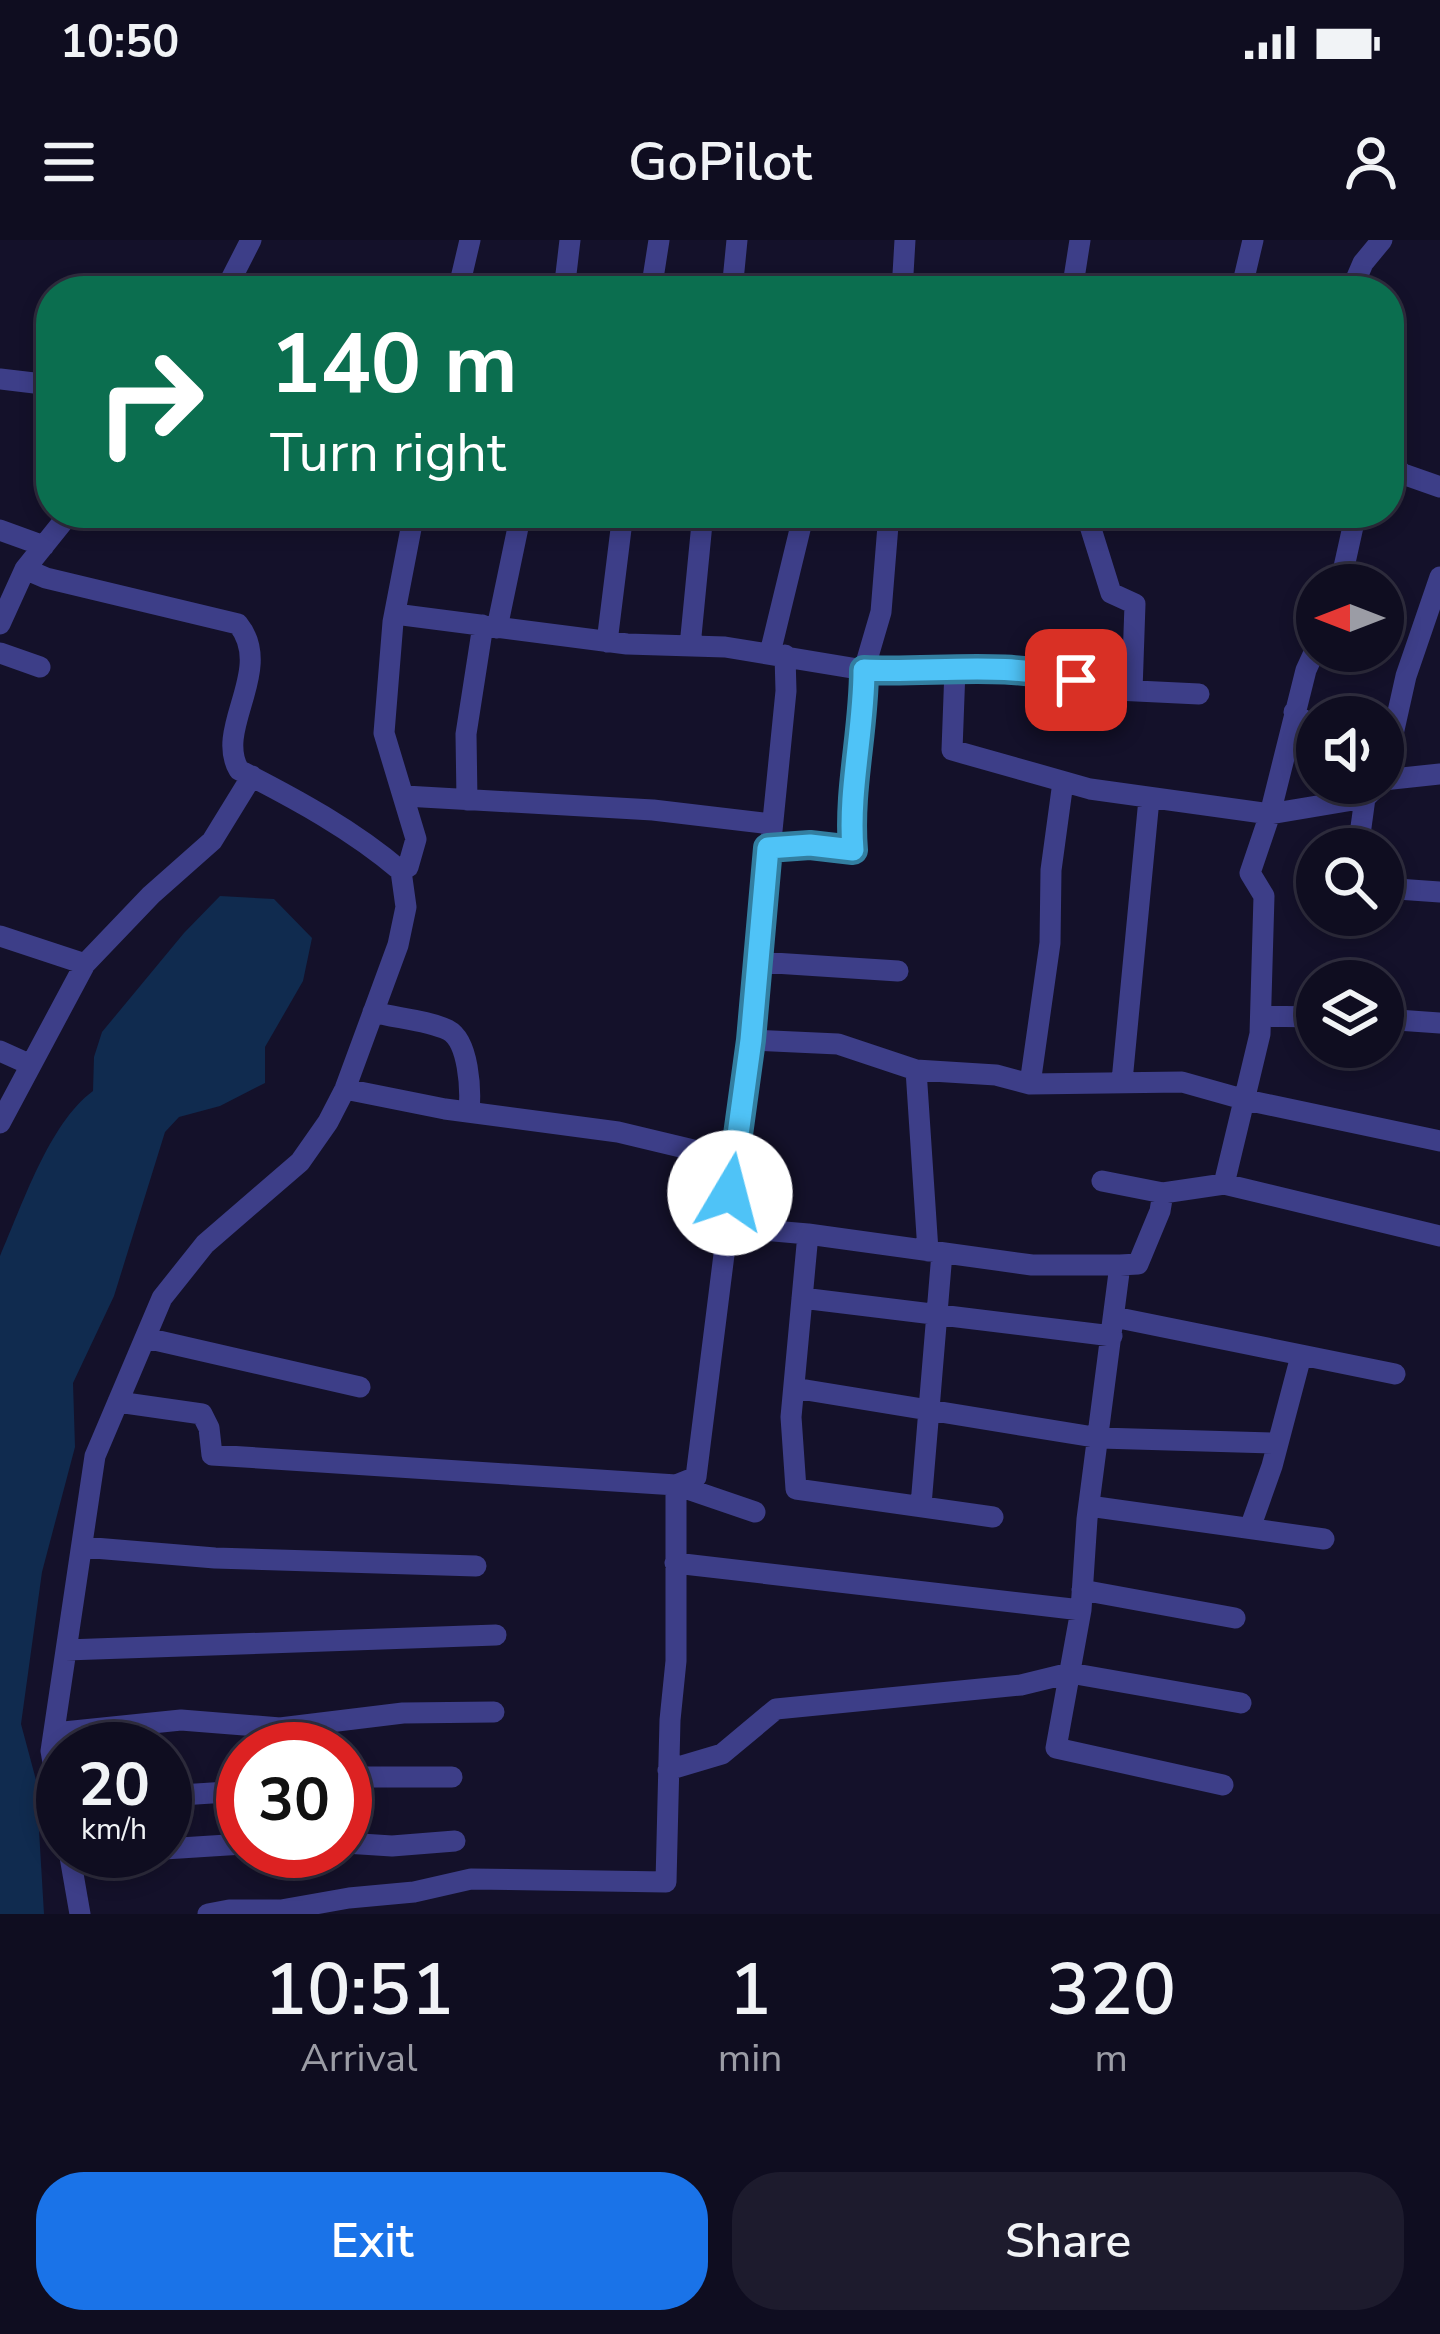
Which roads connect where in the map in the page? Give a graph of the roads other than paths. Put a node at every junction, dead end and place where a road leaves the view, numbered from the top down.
1 (470, 240) edge
2 (571, 240) edge
3 (659, 240) edge
4 (737, 240) edge
5 (905, 240) edge
6 (1080, 240) edge
7 (1253, 240) edge
8 (1382, 240) edge
9 (242, 242) edge
10 (230, 276) edge
11 (462, 276) edge
12 (566, 276) edge
13 (653, 276) edge
14 (733, 276) edge
15 (903, 276) edge
16 (1074, 276) edge
17 (1245, 276) edge
18 (1357, 276) edge
19 (0, 379) edge
20 (36, 383) edge
21 (1404, 474) edge
22 (1440, 487) edge
23 (58, 528) edge
24 (411, 528) edge
25 (517, 528) edge
26 (621, 528) edge
27 (702, 528) edge
28 (801, 528) edge
29 (888, 528) edge
30 (1090, 528) edge
31 (1353, 528) edge
32 (0, 530) edge
33 (44, 546) junction
34 (1345, 564) edge
35 (25, 569) junction
36 (1440, 577) edge
37 (395, 614) junction
38 (2, 617) edge
39 (490, 626) junction
40 (607, 642) junction
41 (690, 646) junction
42 (0, 653) edge
43 (778, 654) junction
44 (40, 667) dead end
45 (955, 669) junction
46 (864, 670) junction
47 (1308, 672) edge
48 (1132, 691) junction
49 (1199, 694) dead end
50 (1401, 696) edge
51 (1294, 712) joint
52 (1440, 774) edge
53 (252, 776) junction
54 (1404, 780) edge
55 (1063, 782) junction
56 (405, 796) junction
57 (1149, 799) junction
58 (467, 800) junction
59 (1306, 804) edge
60 (1270, 814) junction
61 (771, 824) junction
62 (768, 848) junction
63 (401, 871) junction
64 (1404, 889) edge
65 (1440, 892) edge
66 (0, 936) edge
67 (759, 962) junction
68 (85, 964) junction
69 (898, 970) dead end
70 (373, 1012) junction
71 (1261, 1016) junction
72 (1296, 1017) edge
73 (1404, 1020) edge
74 (1440, 1023) edge
75 (751, 1040) junction
76 (0, 1051) edge
77 (32, 1065) junction
78 (916, 1070) junction
79 (1122, 1081) junction
80 (1030, 1084) junction
81 (345, 1089) junction
82 (1246, 1100) junction
83 (469, 1111) junction
84 (0, 1121) edge
85 (1440, 1141) edge
86 (735, 1160) junction
87 (1102, 1181) dead end
88 (1224, 1184) junction
89 (1163, 1193) junction
90 (726, 1227) junction
91 (808, 1234) junction
92 (1440, 1236) edge
93 (935, 1252) junction
94 (1120, 1265) junction
95 (802, 1298) junction
96 (935, 1316) junction
97 (1113, 1326) junction
98 (146, 1338) junction
99 (1301, 1356) junction
100 (1395, 1374) dead end
101 (360, 1388) dead end
102 (794, 1388) junction
103 (118, 1402) junction
104 (928, 1409) junction
105 (1100, 1438) junction
106 (1275, 1443) junction
107 (676, 1485) junction
108 (921, 1505) junction
109 (1089, 1506) junction
110 (755, 1512) dead end
111 (993, 1517) dead end
112 (1250, 1528) junction
113 (1324, 1539) dead end
114 (82, 1547) junction
115 (675, 1563) junction
116 (476, 1566) dead end
117 (1081, 1600) junction
118 (1235, 1618) dead end
119 (496, 1635) dead end
120 (66, 1650) junction
121 (1070, 1672) junction
122 (1241, 1703) dead end
123 (494, 1712) dead end
124 (55, 1722) edge
125 (161, 1722) edge
126 (668, 1771) junction
127 (372, 1777) edge
128 (452, 1777) dead end
129 (1223, 1785) dead end
130 (455, 1841) dead end
131 (372, 1845) edge
132 (74, 1878) edge
133 (80, 1914) edge
134 (208, 1914) edge

1 - 11 street
2 - 12 street
3 - 13 street
4 - 14 street
5 - 15 street
6 - 16 street
7 - 17 street
8 - 18 street
9 - 10 street
19 - 20 street
21 - 22 street
23 - 33 street
24 - 37 street
25 - 39 street
26 - 40 street
27 - 41 street
28 - 43 street
29 - 46 street
30 - 48 street
31 - 34 street
32 - 33 street
33 - 35 street
35 - 38 street
35 - 53 street
36 - 50 street
37 - 39 street
37 - 56 street
39 - 40 street
39 - 58 street
40 - 41 street
41 - 43 street
42 - 44 street
43 - 46 street
43 - 61 street
45 - 46 street
45 - 48 street
45 - 55 street
46 - 62 street
47 - 51 street
48 - 49 street
51 - 60 street
52 - 54 street
53 - 63 street
53 - 68 street
55 - 57 street
55 - 80 street
56 - 58 street
56 - 63 street
57 - 60 street
57 - 79 street
58 - 61 street
59 - 60 street
60 - 71 street
61 - 62 street
62 - 67 street
63 - 70 street
64 - 65 street
66 - 68 street
67 - 69 street
67 - 75 street
68 - 77 street
70 - 81 street
70 - 83 street
71 - 72 street
71 - 82 street
73 - 74 street
75 - 78 street
75 - 86 street
76 - 77 street
77 - 84 street
78 - 80 street
78 - 93 street
79 - 80 street
79 - 82 street
81 - 83 street
81 - 98 street
82 - 85 street
82 - 88 street
83 - 86 street
86 - 90 street
87 - 89 street
88 - 89 street
88 - 92 street
89 - 94 street
90 - 91 street
90 - 107 street
91 - 93 street
91 - 95 street
93 - 94 street
93 - 96 street
94 - 97 street
95 - 96 street
95 - 102 street
96 - 97 street
96 - 104 street
97 - 99 street
97 - 105 street
98 - 101 street
98 - 103 street
99 - 100 street
99 - 106 street
102 - 104 street
102 - 108 street
103 - 107 street
103 - 114 street
104 - 105 street
104 - 108 street
105 - 106 street
105 - 109 street
106 - 112 street
107 - 110 street
107 - 115 street
108 - 111 street
109 - 112 street
109 - 117 street
112 - 113 street
114 - 116 street
114 - 120 street
115 - 117 street
115 - 126 street
117 - 118 street
117 - 121 street
119 - 120 street
120 - 124 street
121 - 122 street
121 - 126 street
121 - 129 street
123 - 125 street
126 - 134 street
127 - 128 street
130 - 131 street
132 - 133 street

